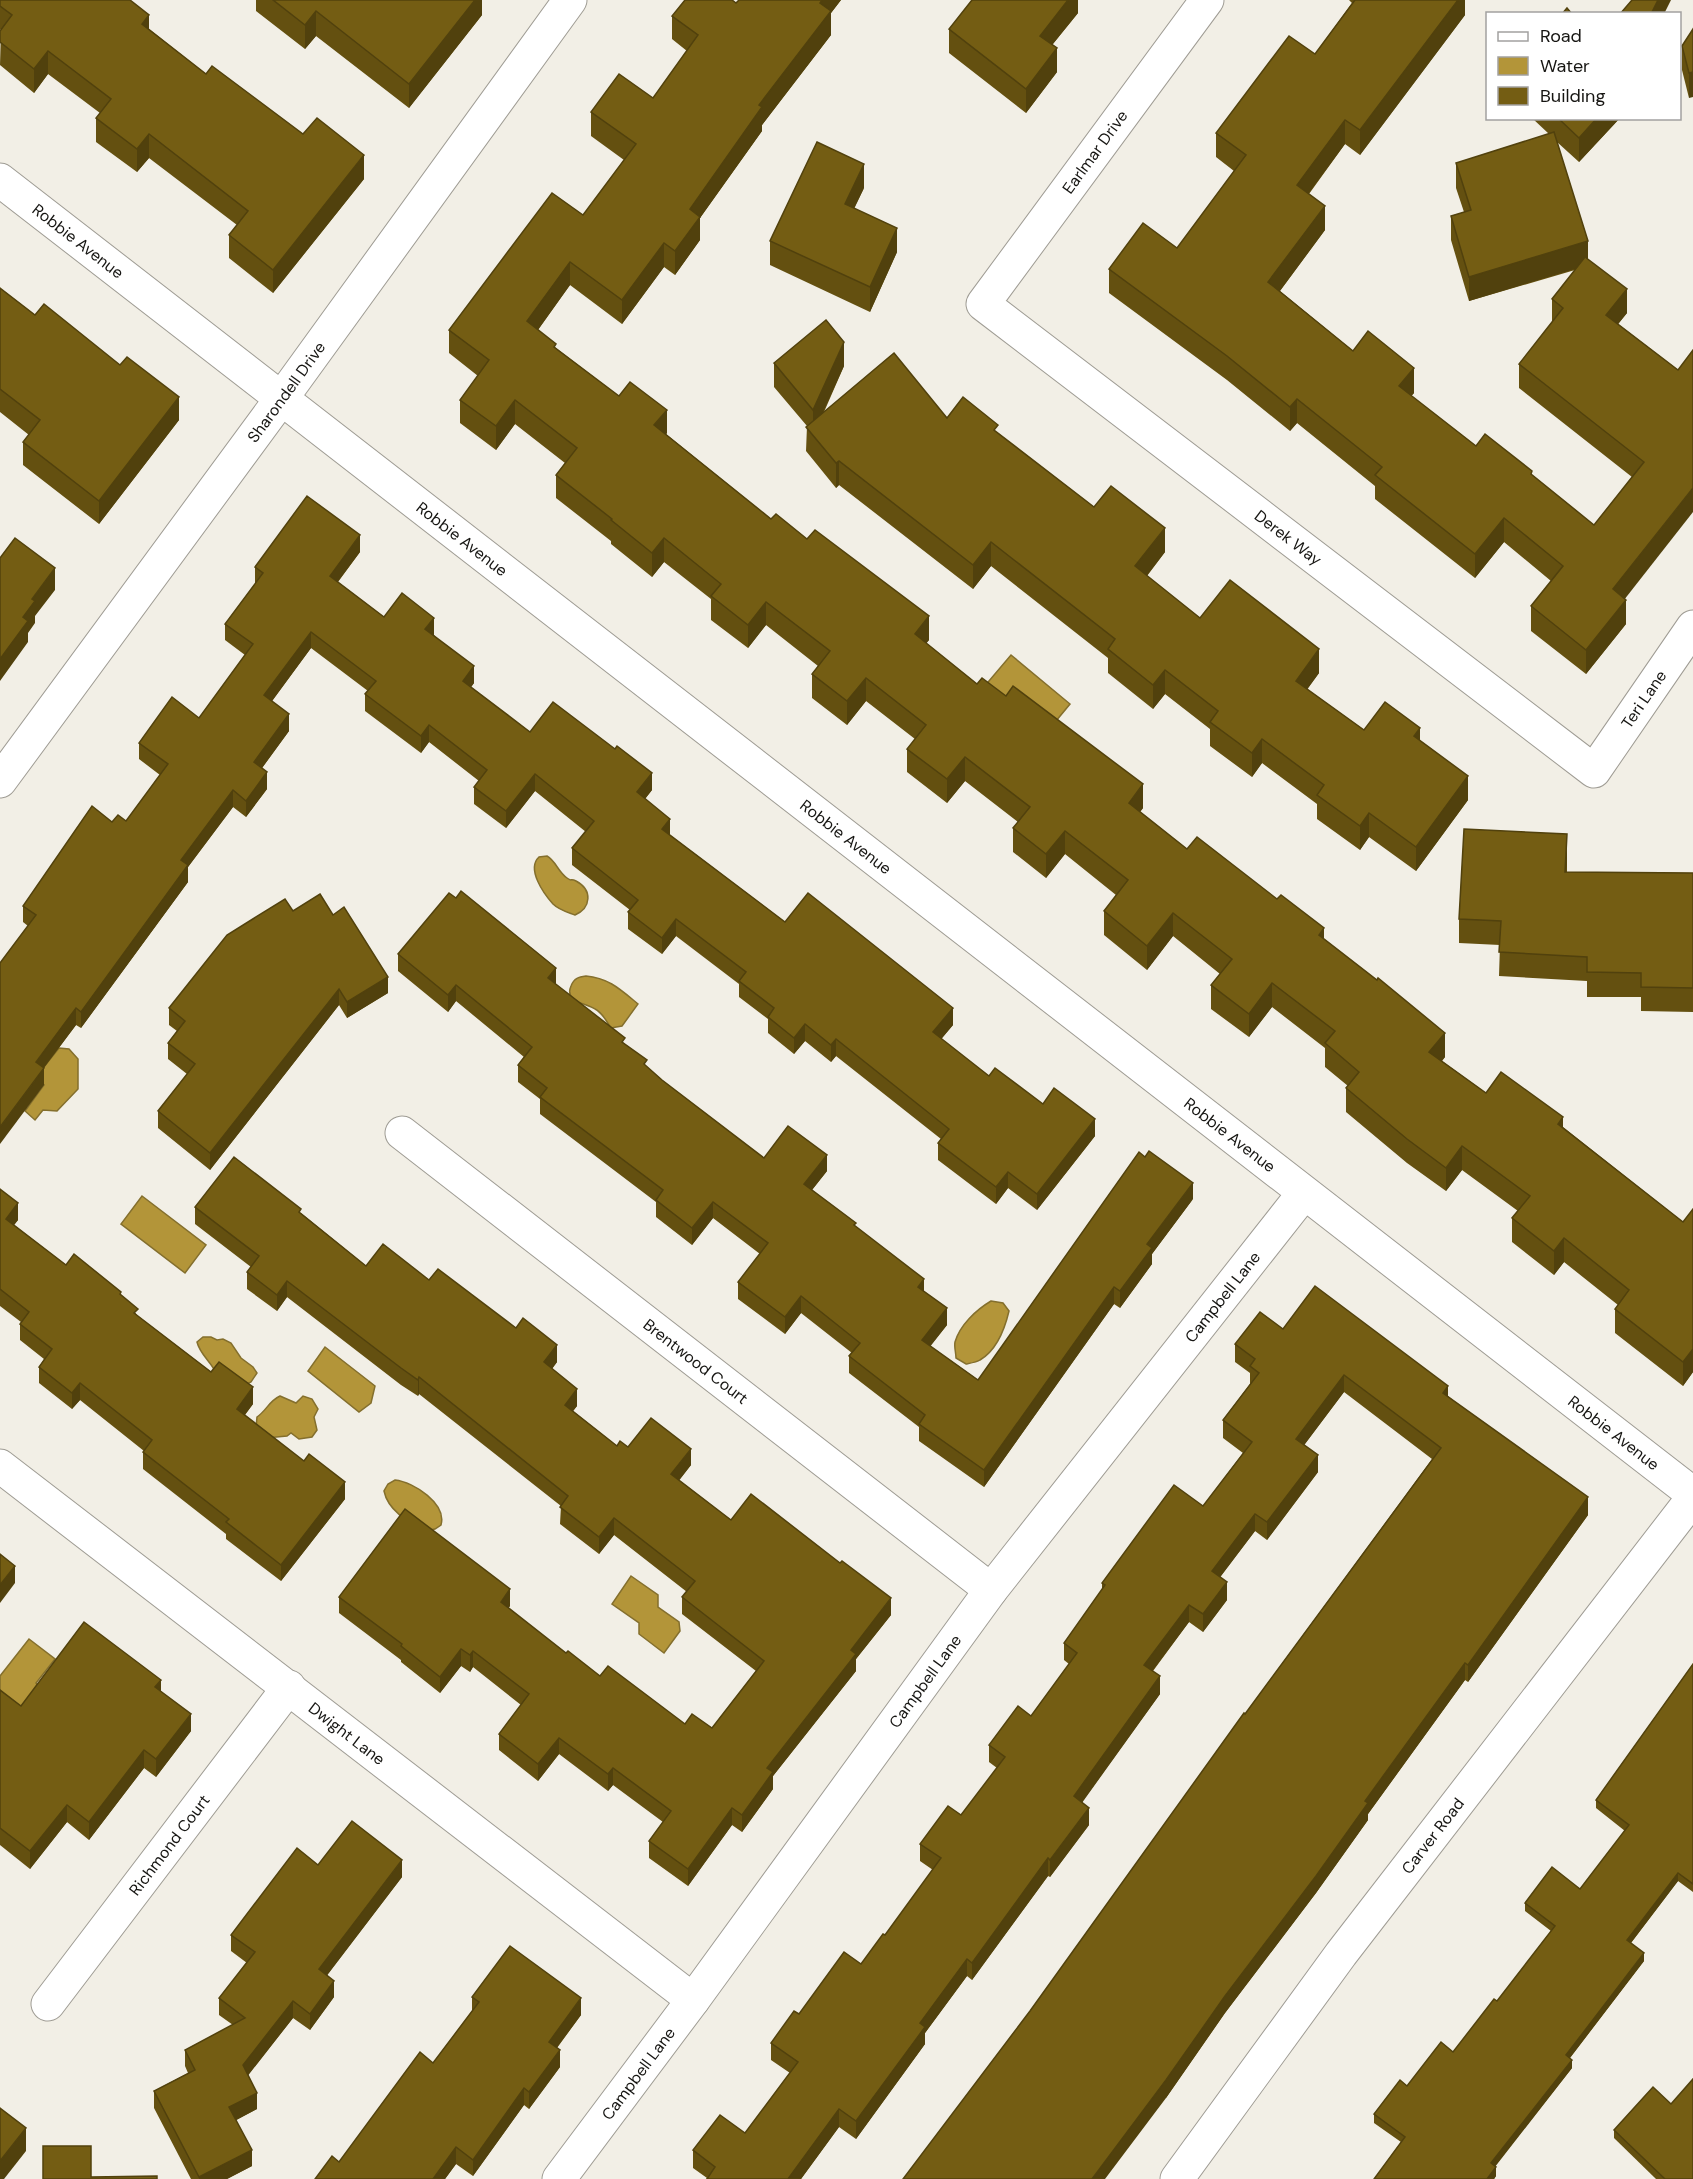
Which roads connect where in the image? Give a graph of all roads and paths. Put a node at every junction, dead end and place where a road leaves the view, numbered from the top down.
1 (570, 0) edge
2 (1208, 0) edge
3 (0, 180) edge
4 (983, 304) joint
5 (281, 399) junction
6 (1693, 627) edge
7 (1594, 771) joint
8 (0, 781) edge
9 (402, 1133) dead end
10 (1304, 1193) junction
11 (0, 1466) edge
12 (1693, 1496) edge
13 (991, 1590) junction
14 (289, 1687) junction
15 (693, 2000) junction
16 (48, 2004) dead end
17 (559, 2179) edge
18 (1177, 2179) edge

1 - 5 street, Sharondell Drive
2 - 4 street, Earlmar Drive
3 - 5 street, Robbie Avenue
4 - 7 street, Derek Way
5 - 8 street, Sharondell Drive
5 - 10 street, Robbie Avenue
6 - 7 street, Teri Lane
9 - 13 street, Brentwood Court
10 - 12 street, Robbie Avenue
10 - 13 street, Campbell Lane
11 - 14 street, Dwight Lane
12 - 18 street, Carver Road
13 - 15 street, Campbell Lane
14 - 15 street, Dwight Lane
14 - 16 street, Richmond Court
15 - 17 street, Campbell Lane

